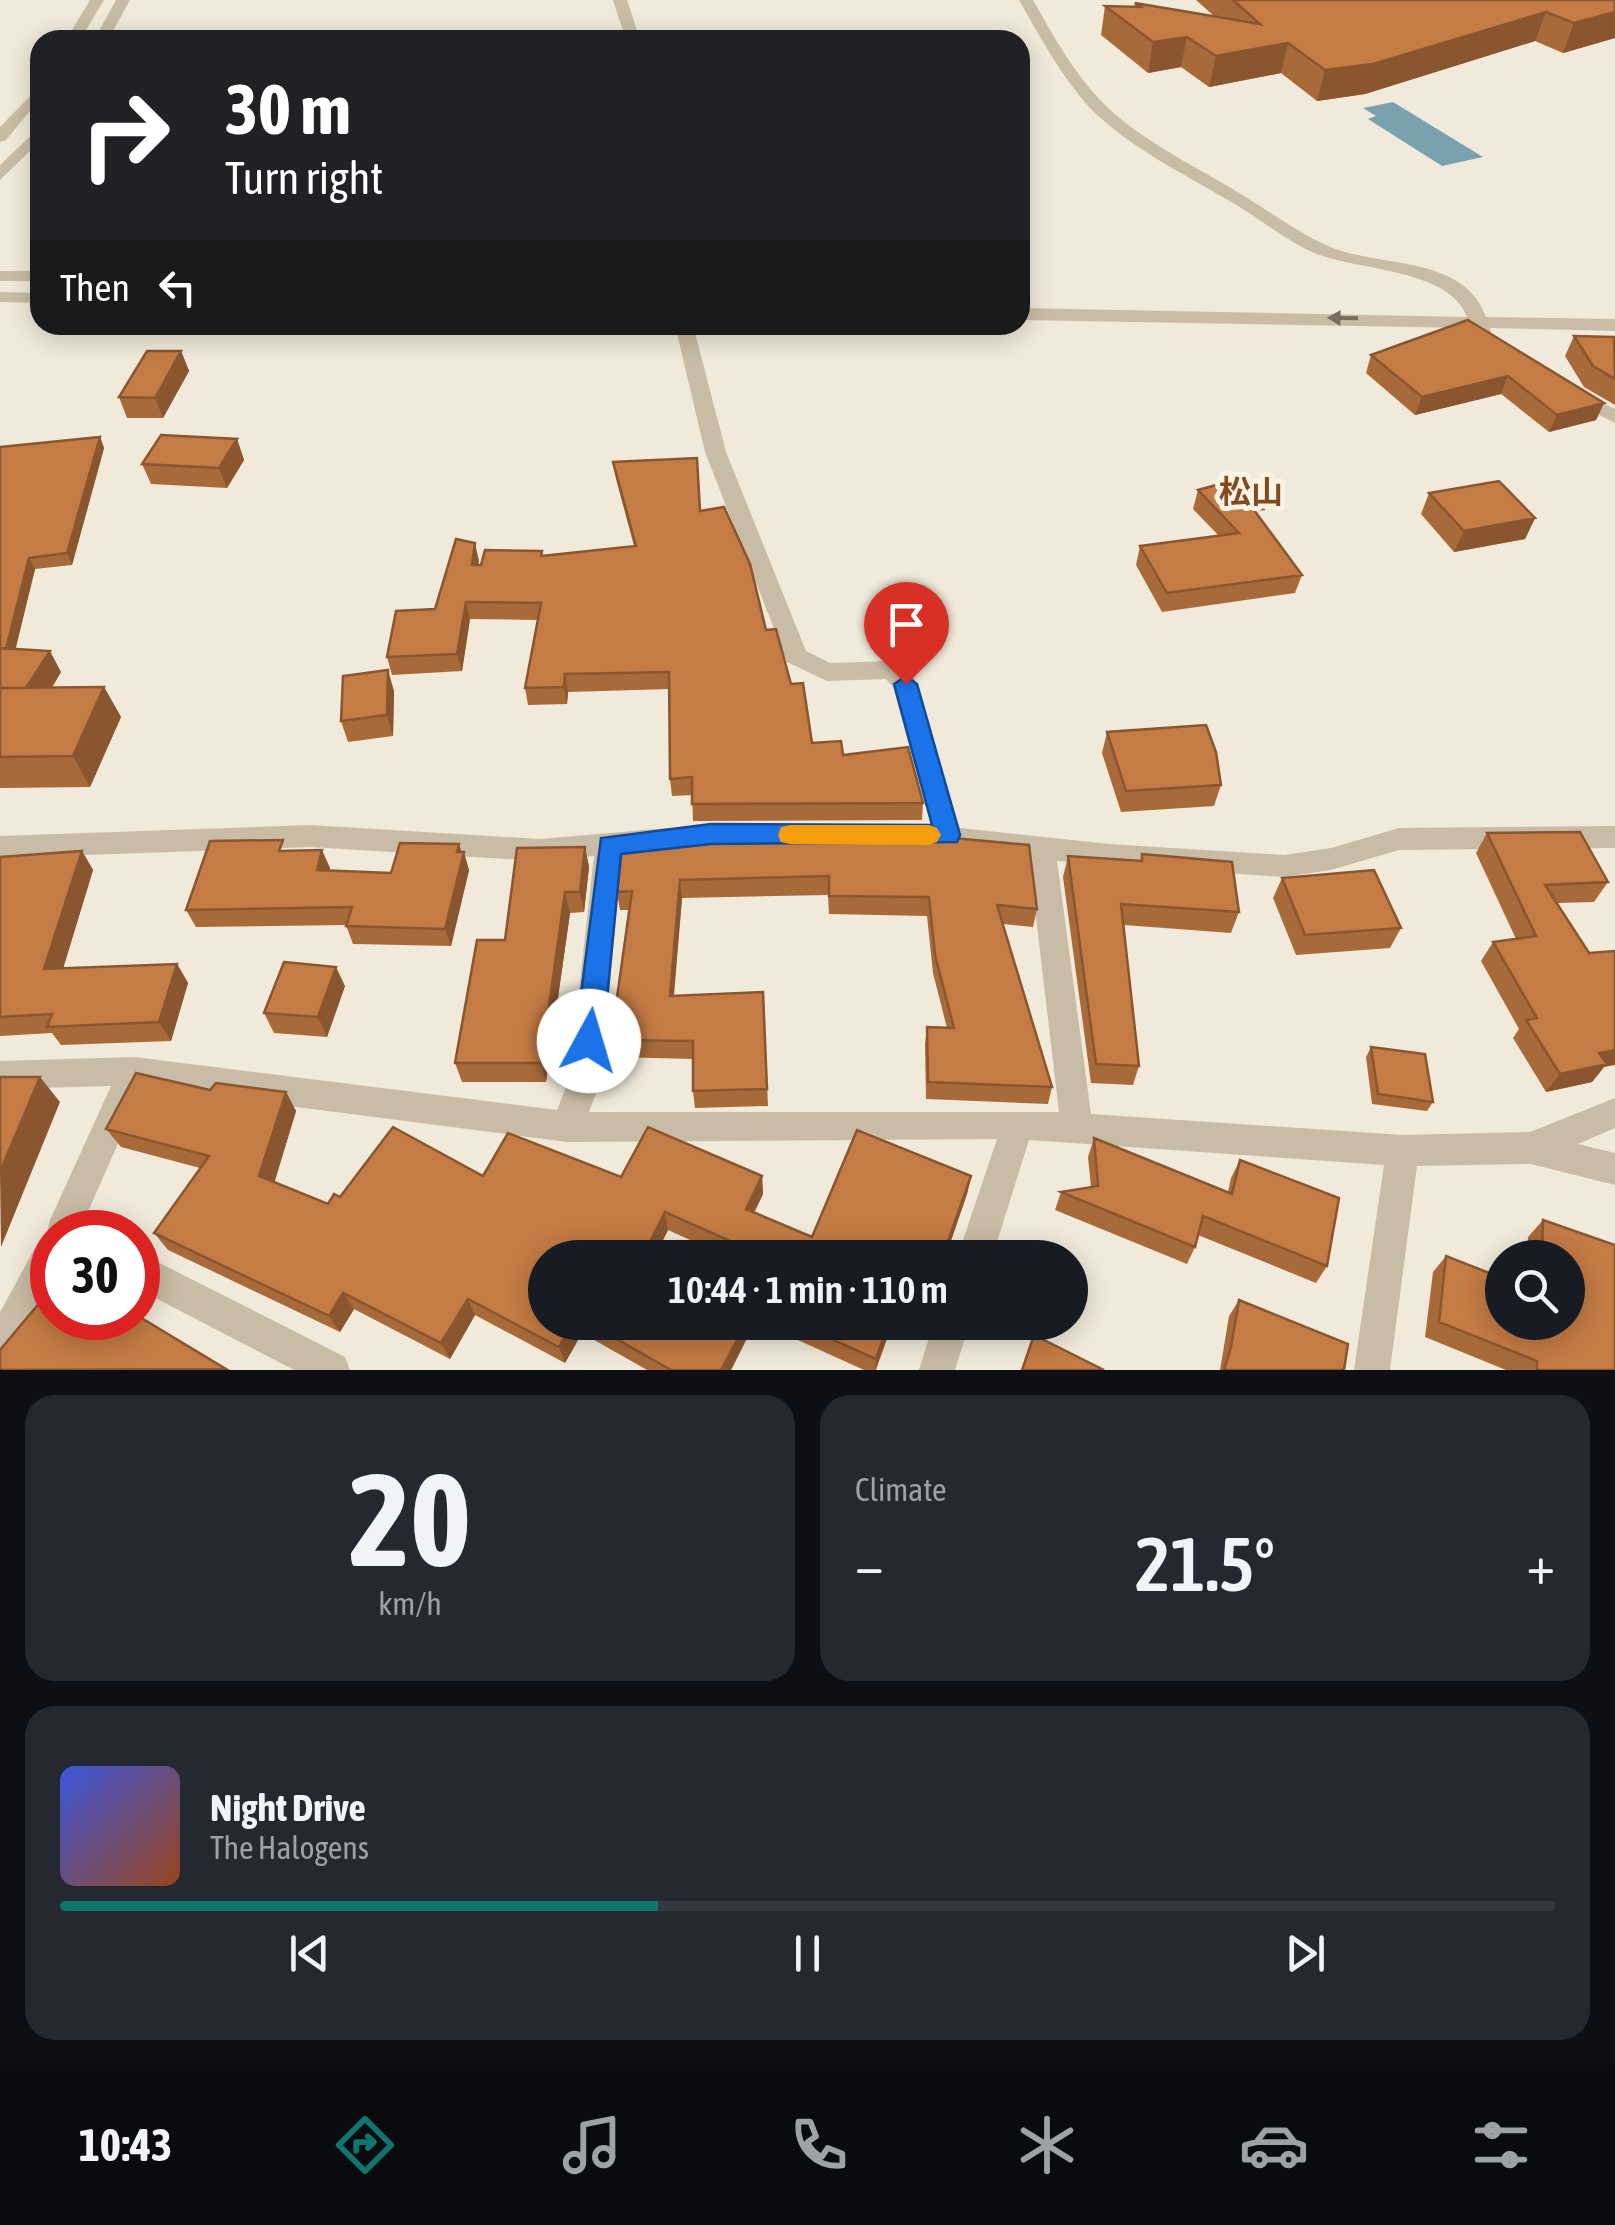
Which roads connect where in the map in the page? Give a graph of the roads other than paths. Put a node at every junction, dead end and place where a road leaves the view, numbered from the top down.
1 (97, 0) edge
2 (123, 0) edge
3 (620, 0) edge
4 (1026, 0) edge
5 (79, 30) edge
6 (106, 30) edge
7 (630, 30) edge
8 (30, 104) edge
9 (0, 108) edge
10 (26, 109) junction
11 (0, 137) edge
12 (30, 142) edge
13 (0, 174) edge
14 (0, 276) edge
15 (30, 276) edge
16 (0, 297) edge
17 (1030, 297) edge
18 (30, 298) edge
19 (1615, 308) edge
20 (1030, 314) edge
21 (1474, 314) junction
22 (1615, 325) edge
23 (685, 335) edge
24 (1514, 360) edge
25 (1558, 386) edge
26 (1615, 418) edge
27 (750, 834) edge
28 (888, 835) edge
29 (948, 835) junction
30 (1615, 837) edge
31 (1041, 845) junction
32 (610, 846) junction
33 (0, 847) edge
34 (134, 1071) junction
35 (0, 1075) edge
36 (1615, 1113) edge
37 (1018, 1124) junction
38 (567, 1127) junction
39 (1078, 1128) junction
40 (1531, 1148) junction
41 (1402, 1150) junction
42 (1615, 1169) edge
43 (73, 1210) edge
44 (980, 1240) edge
45 (160, 1281) edge
46 (30, 1291) edge
47 (946, 1340) edge
48 (0, 1348) edge
49 (332, 1370) edge
50 (937, 1370) edge
51 (1372, 1370) edge

1 - 5 street
2 - 6 street
3 - 7 street
4 - 21 street
8 - 10 street
9 - 10 street
10 - 11 street
12 - 13 street
14 - 15 street
16 - 18 street
17 - 21 street
19 - 21 street
21 -> 20 street
21 - 22 street
21 - 24 street
23 - 29 street
25 - 26 street
27 - 32 street
28 - 29 street
29 - 31 street
30 - 31 street
31 - 39 street
32 - 33 street
32 - 38 street
34 - 35 street
34 - 38 street
34 - 43 street
36 - 40 street
37 - 38 street
37 - 39 street
37 - 44 street
39 - 41 street
40 - 41 street
40 - 42 street
41 - 51 street
45 - 49 street
46 - 48 street
47 - 50 street

